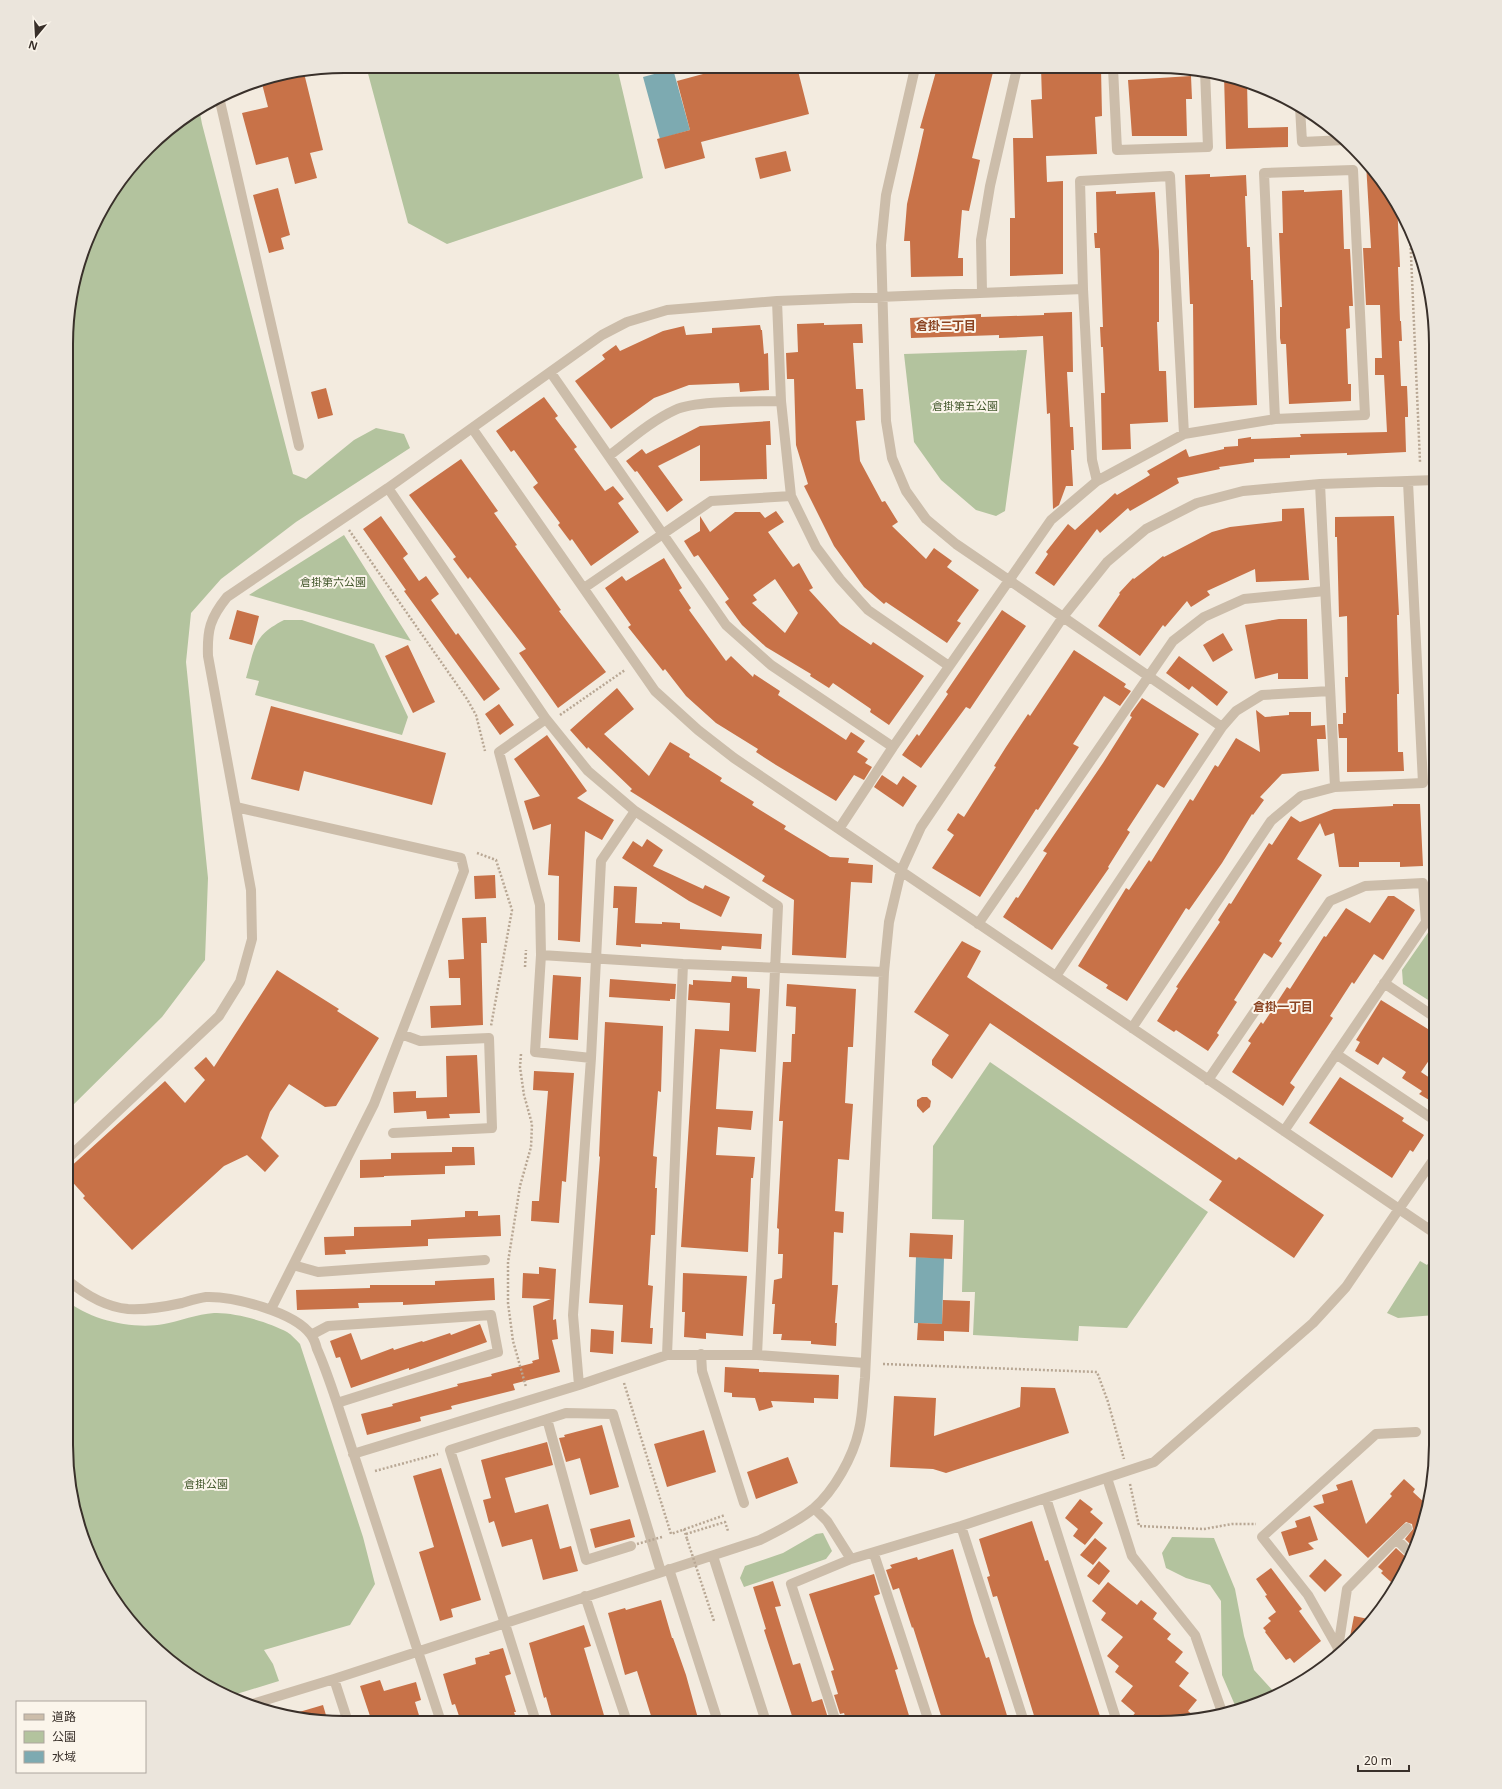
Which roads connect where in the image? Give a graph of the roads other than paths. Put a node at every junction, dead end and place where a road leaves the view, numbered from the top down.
1 (914, 73) edge
2 (1016, 73) edge
3 (1113, 73) edge
4 (1205, 77) edge
5 (220, 103) edge
6 (1300, 114) edge
7 (1337, 140) edge
8 (1083, 288) junction
9 (982, 292) junction
10 (883, 296) junction
11 (777, 301) junction
12 (551, 373) junction
13 (781, 401) junction
14 (1275, 419) junction
15 (472, 428) junction
16 (1184, 434) junction
17 (299, 446) dead end
18 (610, 455) junction
19 (1429, 480) edge
20 (1096, 481) junction
21 (1408, 482) junction
22 (1320, 484) junction
23 (388, 488) junction
24 (791, 496) junction
25 (662, 534) junction
26 (1008, 580) junction
27 (584, 588) junction
28 (1325, 592) junction
29 (1064, 617) junction
30 (949, 666) junction
31 (1148, 675) junction
32 (1330, 691) junction
33 (547, 721) junction
34 (1222, 727) junction
35 (893, 747) junction
36 (1335, 787) junction
37 (236, 807) junction
38 (635, 811) junction
39 (839, 829) junction
40 (901, 871) junction
41 (978, 924) junction
42 (541, 955) junction
43 (597, 958) junction
44 (683, 964) junction
45 (776, 968) junction
46 (884, 972) junction
47 (1056, 976) junction
48 (1384, 983) junction
49 (1429, 1013) edge
50 (1132, 1028) junction
51 (401, 1034) junction
52 (1336, 1054) junction
53 (591, 1058) junction
54 (1208, 1080) junction
55 (1429, 1116) edge
56 (1284, 1131) junction
57 (393, 1133) dead end
58 (73, 1153) edge
59 (1429, 1166) edge
60 (1399, 1209) junction
61 (1429, 1229) edge
62 (485, 1260) dead end
63 (293, 1265) junction
64 (73, 1284) edge
65 (271, 1309) junction
66 (311, 1335) junction
67 (701, 1354) junction
68 (667, 1355) junction
69 (757, 1355) junction
70 (865, 1363) junction
71 (579, 1385) junction
72 (337, 1403) junction
73 (547, 1419) junction
74 (1416, 1432) dead end
75 (353, 1454) junction
76 (1107, 1478) junction
77 (1046, 1498) junction
78 (744, 1503) dead end
79 (814, 1508) junction
80 (961, 1526) junction
81 (1407, 1528) dead end
82 (1396, 1539) junction
83 (634, 1545) road end
84 (1407, 1550) edge
85 (874, 1554) junction
86 (713, 1556) junction
87 (851, 1559) junction
88 (665, 1570) junction
89 (585, 1596) junction
90 (504, 1622) junction
91 (1338, 1648) edge
92 (1337, 1649) edge
93 (417, 1651) junction
94 (334, 1679) junction
95 (258, 1702) edge
96 (1221, 1709) edge
97 (346, 1716) edge
98 (439, 1716) edge
99 (534, 1716) edge
100 (625, 1716) edge
101 (716, 1716) edge
102 (764, 1716) edge
103 (834, 1716) edge
104 (927, 1716) edge
105 (1022, 1716) edge
106 (1115, 1716) edge

1 - 10 street
2 - 9 street
3 - 4 street
5 - 17 street
6 - 7 street
8 - 9 street
8 - 16 street
8 - 20 street
9 - 10 street
10 - 11 street
10 - 26 street
11 - 12 street
11 - 13 street
12 - 15 street
12 - 18 street
13 - 18 street
13 - 24 street
14 - 14 street
14 - 16 street
15 - 23 street
15 - 27 street
16 - 20 street
18 - 25 street
19 - 21 street
20 - 26 street
21 - 22 street
21 - 36 street
22 - 28 street
22 - 29 street
23 - 33 street
23 - 37 street
24 - 25 street
24 - 30 street
25 - 27 street
25 - 35 street
26 - 29 street
26 - 30 street
27 - 39 street
28 - 31 street
28 - 32 street
29 - 31 street
29 - 40 street
30 - 35 street
31 - 34 street
31 - 41 street
32 - 34 street
32 - 36 street
33 - 38 street
33 - 42 street
34 - 47 street
35 - 39 street
36 - 50 street
37 - 51 street
37 - 58 street
38 - 43 street
38 - 45 street
39 - 40 street
40 - 41 street
40 - 46 street
41 - 47 street
42 - 43 street
42 - 53 street
43 - 44 street
43 - 53 street
44 - 45 street
44 - 68 street
45 - 46 street
45 - 69 street
46 - 70 street
47 - 50 street
48 - 49 street
48 - 52 street
48 - 54 street
50 - 54 street
51 - 57 street
51 - 63 street
52 - 55 street
52 - 56 street
53 - 71 street
54 - 56 street
56 - 60 street
59 - 60 street
60 - 61 street
60 - 76 street
62 - 63 street
63 - 65 street
64 - 65 street
65 - 66 street
66 - 72 street
66 - 72 street
67 - 68 street
67 - 69 street
67 - 78 street
68 - 71 street
69 - 70 street
70 - 79 street
71 - 75 street
72 - 75 street
73 - 83 street
73 - 88 street
73 - 90 street
74 - 92 street
75 - 93 street
76 - 77 street
76 - 96 street
77 - 80 street
77 - 106 street
79 - 86 street
79 - 87 street
80 - 85 street
80 - 105 street
81 - 82 street
82 - 84 street
82 - 91 street
85 - 87 street
85 - 104 street
86 - 88 street
86 - 102 street
87 - 103 street
88 - 89 street
88 - 101 street
89 - 90 street
89 - 100 street
90 - 93 street
90 - 99 street
93 - 94 street
93 - 98 street
94 - 95 street
94 - 97 street

